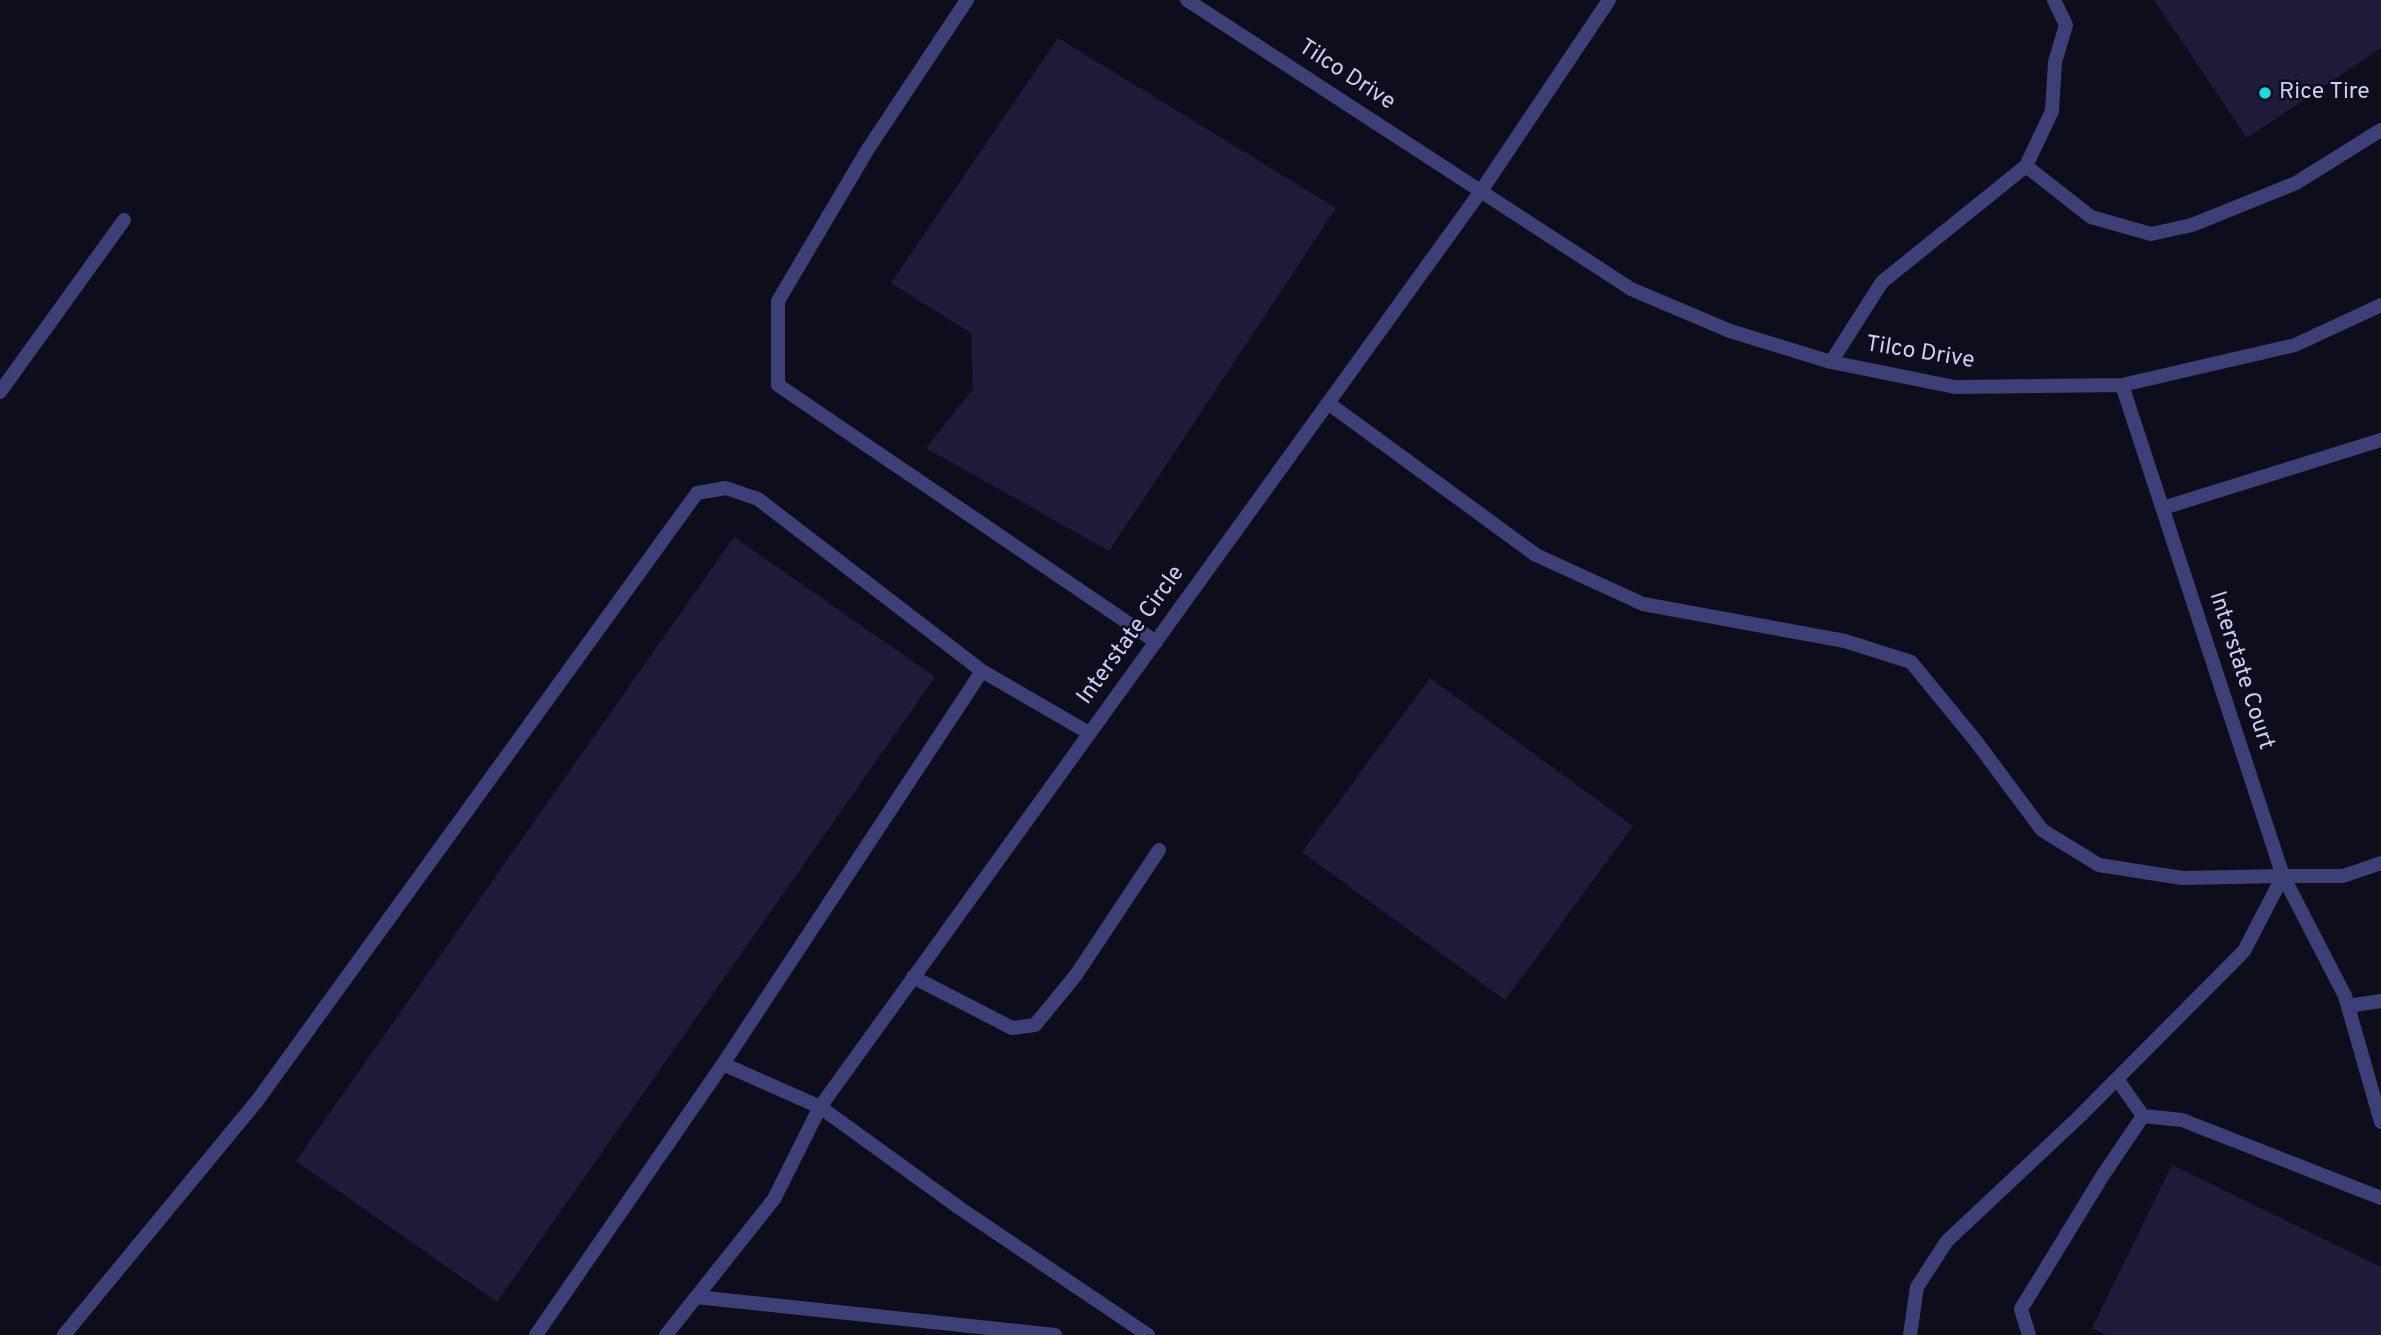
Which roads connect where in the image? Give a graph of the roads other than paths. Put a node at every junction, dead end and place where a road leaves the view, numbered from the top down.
1 (967, 0) edge
2 (1187, 0) edge
3 (1609, 0) edge
4 (2054, 0) edge
5 (2381, 130) edge
6 (2026, 166) junction
7 (1481, 191) junction
8 (124, 220) dead end
9 (2381, 305) edge
10 (1831, 362) junction
11 (2122, 385) junction
12 (0, 392) edge
13 (1328, 403) junction
14 (2381, 440) edge
15 (2163, 508) junction
16 (1156, 642) junction
17 (982, 671) junction
18 (1089, 733) junction
19 (1159, 850) dead end
20 (2381, 863) edge
21 (2283, 876) junction
22 (913, 977) junction
23 (2381, 1001) edge
24 (2348, 1006) junction
25 (723, 1064) junction
26 (2117, 1079) junction
27 (820, 1107) junction
28 (2143, 1116) junction
29 (2381, 1122) edge
30 (2381, 1198) edge
31 (696, 1297) junction
32 (64, 1335) edge
33 (536, 1335) edge
34 (666, 1335) edge
35 (1055, 1335) edge
36 (1147, 1335) edge
37 (1910, 1335) edge
38 (2029, 1335) edge

1 - 16 street
2 - 7 street, Tilco Drive
3 - 7 street
4 - 6 street
5 - 6 street
6 - 10 street
7 - 10 street, Tilco Drive
7 - 13 street, Interstate Circle
8 - 12 street
9 - 11 street, Tilco Drive
10 - 11 street, Tilco Drive
11 - 15 street, Interstate Court
13 - 16 street, Interstate Circle
13 - 21 street
14 - 15 street
15 - 21 street, Interstate Court
16 - 18 street, Interstate Circle
17 - 18 street
17 - 25 street
17 - 32 street
18 - 22 street, Interstate Circle
19 - 22 street
20 - 21 street
21 - 24 street, Interstate Court
21 - 26 street
22 - 27 street, Interstate Circle
23 - 24 street
24 - 29 street, Interstate Court
25 - 27 street
25 - 33 street
26 - 28 street
26 - 37 street
27 - 31 street, Interstate Circle
27 - 36 street
28 - 30 street
28 - 38 street
31 - 34 street, Interstate Circle
31 - 35 street

